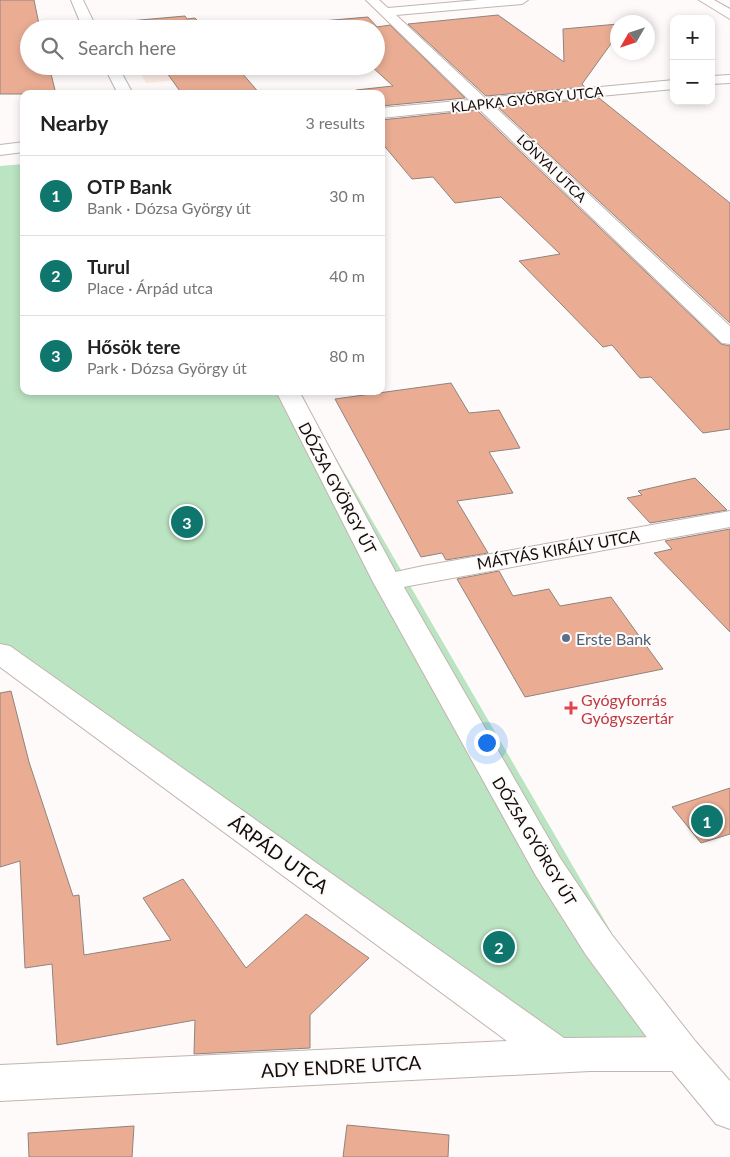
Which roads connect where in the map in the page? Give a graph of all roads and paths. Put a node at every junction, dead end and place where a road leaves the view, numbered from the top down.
1 (77, 0) edge
2 (372, 0) edge
3 (522, 0) edge
4 (705, 0) edge
5 (387, 12) junction
6 (730, 15) edge
7 (86, 20) edge
8 (116, 75) edge
9 (730, 78) edge
10 (715, 80) edge
11 (670, 84) edge
12 (124, 90) edge
13 (482, 103) junction
14 (385, 113) edge
15 (20, 148) edge
16 (0, 150) edge
17 (730, 338) edge
18 (289, 395) edge
19 (730, 518) edge
20 (387, 582) junction
21 (0, 653) edge
22 (682, 1054) junction
23 (558, 1056) junction
24 (0, 1083) edge
25 (730, 1111) edge

1 - 7 street
2 - 5 street, LÓNYAI UTCA
3 - 5 street
4 - 6 street
5 - 13 street, LÓNYAI UTCA
8 - 12 street
9 - 10 street
11 - 13 street, KLAPKA GYÖRGY UTCA
13 - 14 street, KLAPKA GYÖRGY UTCA
13 - 17 street, LÓNYAI UTCA
15 - 16 street
18 - 20 street, DÓZSA GYÖRGY ÚT
19 - 20 street, MÁTYÁS KIRÁLY UTCA
20 - 22 street, DÓZSA GYÖRGY ÚT
21 - 23 street, ÁRPÁD UTCA
22 - 23 street, ADY ENDRE UTCA
22 - 25 street, DÓZSA GYÖRGY ÚT
23 - 24 street, ADY ENDRE UTCA

